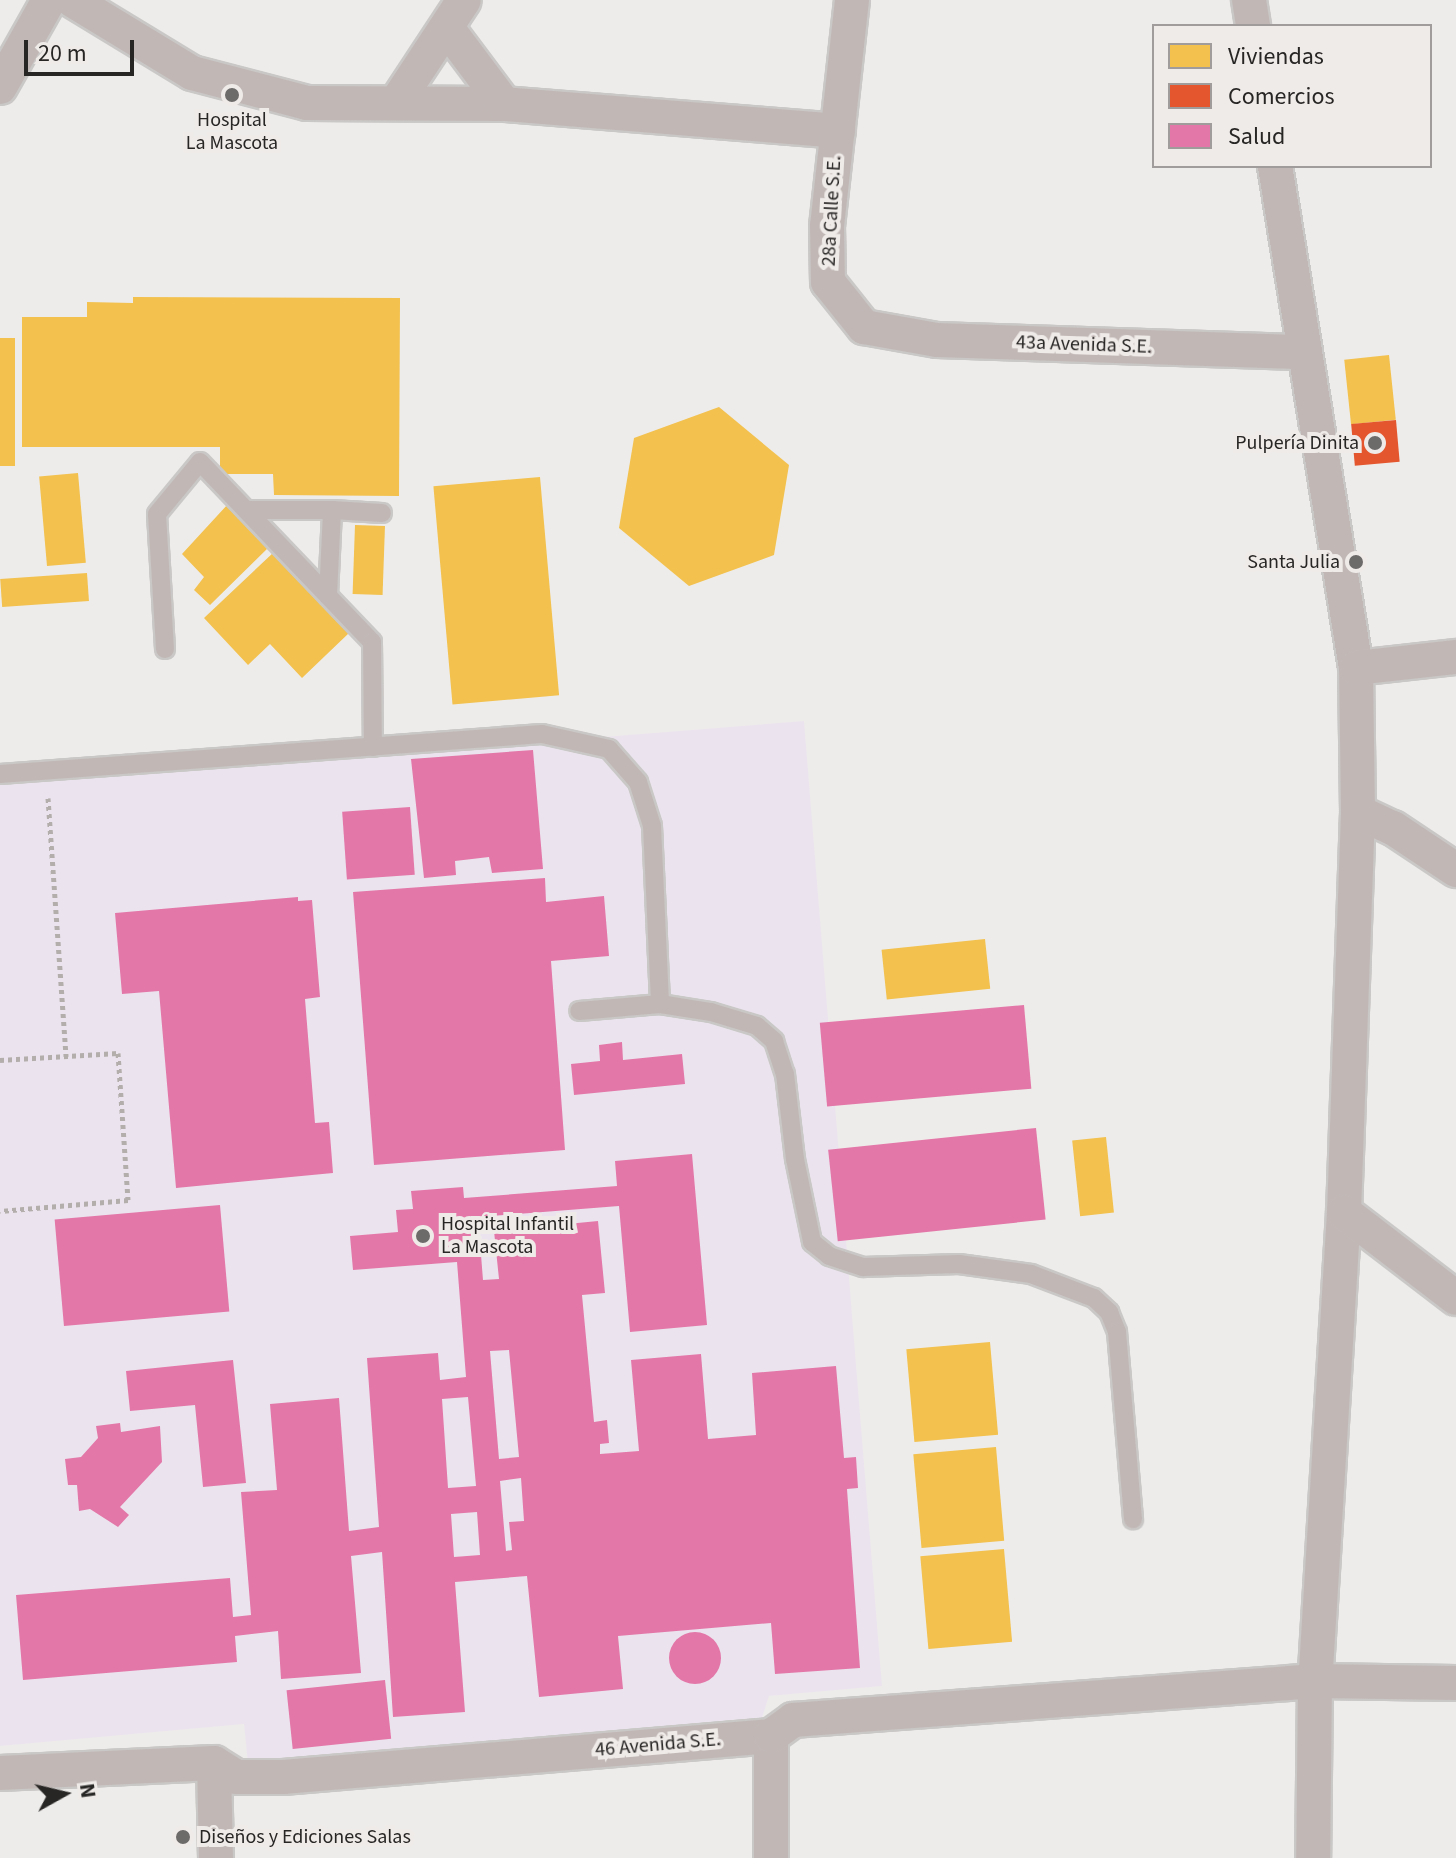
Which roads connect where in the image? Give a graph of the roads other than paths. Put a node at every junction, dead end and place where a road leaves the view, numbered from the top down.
1 (49, 0) edge
2 (72, 0) edge
3 (852, 0) edge
4 (1249, 0) edge
5 (456, 14) edge
6 (1253, 24) edge
7 (0, 87) edge
8 (396, 103) junction
9 (504, 104) junction
10 (838, 131) junction
11 (1275, 168) edge
12 (864, 327) joint
13 (1304, 352) junction
14 (246, 510) junction
15 (332, 510) junction
16 (382, 513) dead end
17 (328, 596) junction
18 (165, 649) dead end
19 (1456, 657) edge
20 (1356, 668) junction
21 (373, 747) junction
22 (0, 774) edge
23 (1358, 812) junction
24 (1456, 870) edge
25 (660, 1004) junction
26 (579, 1011) dead end
27 (1344, 1212) junction
28 (1456, 1298) edge
29 (1133, 1519) dead end
30 (1315, 1681) junction
31 (1456, 1683) edge
32 (771, 1736) junction
33 (214, 1763) junction
34 (0, 1773) edge
35 (216, 1858) edge
36 (771, 1858) edge
37 (1313, 1858) edge

1 - 7 street
2 - 8 street
3 - 10 street, 28a Calle S.E.
4 - 6 street
5 - 8 street
5 - 9 street
8 - 9 street
9 - 10 street
10 - 12 street, 28a Calle S.E.
11 - 13 street
12 - 13 street, 43a Avenida S.E.
13 - 20 street
14 - 15 lane
14 - 17 lane
14 - 18 lane
15 - 16 lane
15 - 17 lane
17 - 21 lane
19 - 20 street
20 - 23 street
21 - 22 lane
21 - 25 lane
23 - 24 street
23 - 27 street
25 - 26 lane
25 - 29 lane
27 - 28 street
27 - 30 street
30 - 31 street, 46 Avenida S.E.
30 - 32 street, 46 Avenida S.E.
30 - 37 street
32 - 33 street, 46 Avenida S.E.
32 - 36 street
33 - 34 street, 46 Avenida S.E.
33 - 35 street

